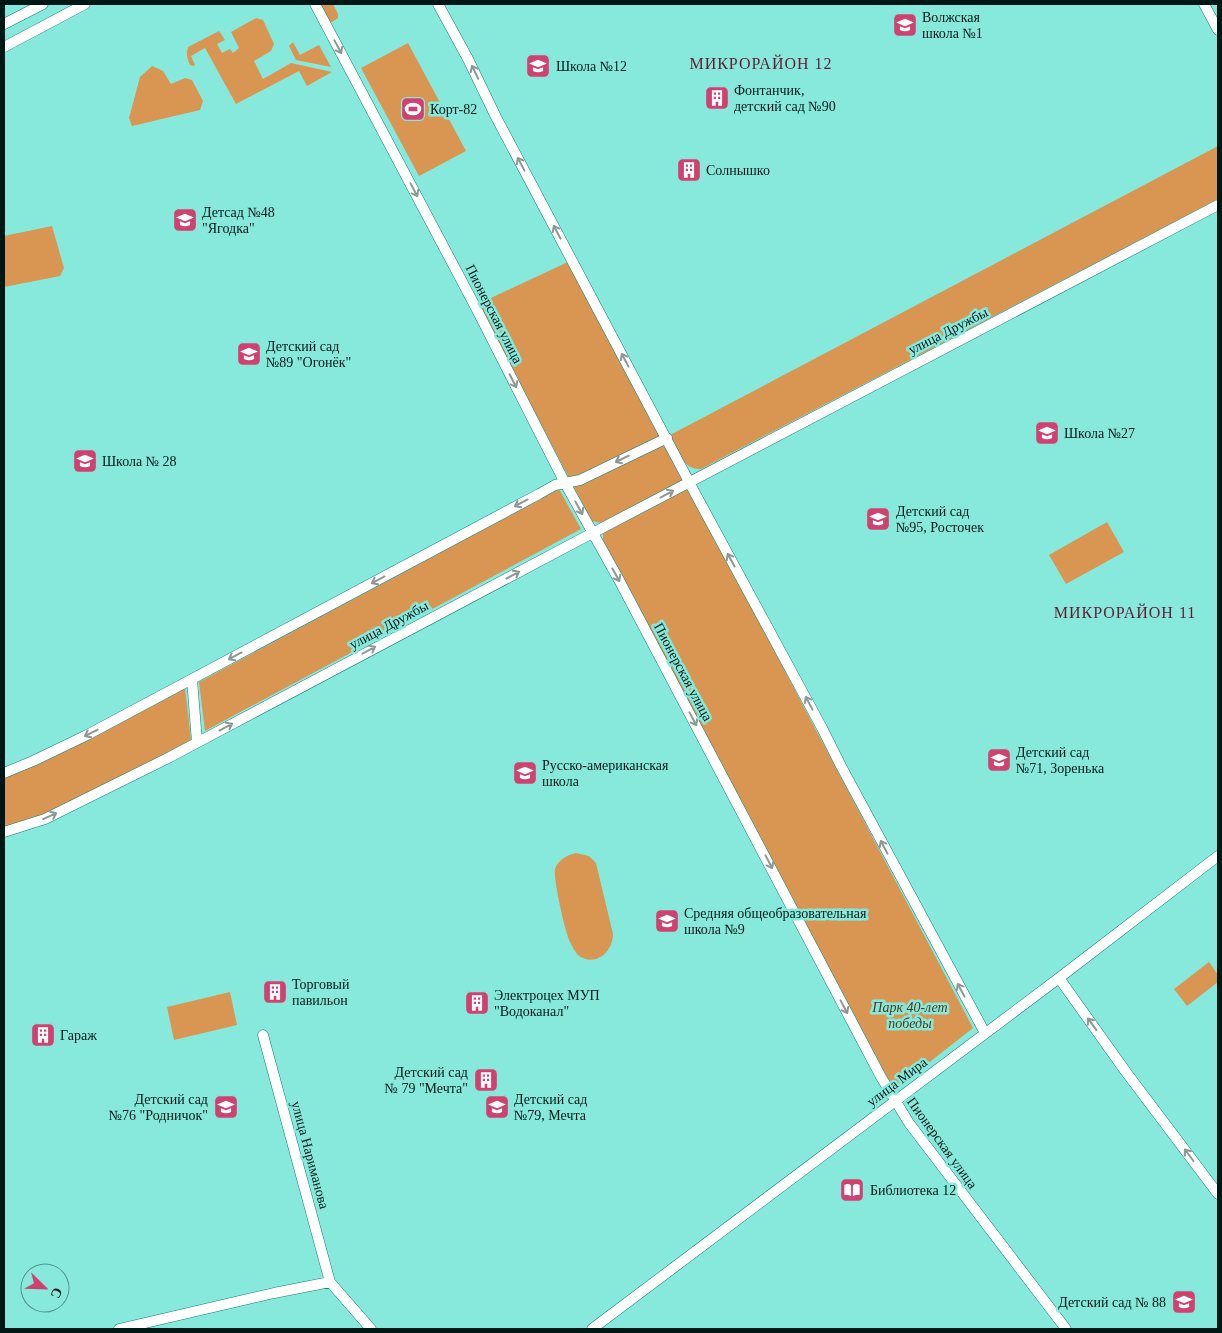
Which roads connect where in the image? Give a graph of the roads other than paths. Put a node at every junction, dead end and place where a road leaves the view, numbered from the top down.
1 (43, 4) edge
2 (85, 4) edge
3 (315, 4) edge
4 (438, 4) edge
5 (1204, 4) edge
6 (4, 24) edge
7 (1218, 30) edge
8 (4, 47) edge
9 (1218, 205) edge
10 (666, 438) junction
11 (689, 482) junction
12 (565, 483) junction
13 (593, 533) junction
14 (192, 679) junction
15 (197, 742) junction
16 (4, 773) edge
17 (4, 832) edge
18 (1218, 856) edge
19 (1059, 978) junction
20 (985, 1032) junction
21 (263, 1035) dead end
22 (894, 1101) junction
23 (1218, 1194) edge
24 (330, 1282) junction
25 (119, 1329) edge
26 (370, 1329) edge
27 (592, 1329) edge
28 (1066, 1329) edge

1 - 6 street
2 - 8 street
3 -> 12 street, Пионерская улица
10 -> 4 street
5 - 7 street
9 - 11 street, улица Дружбы
10 - 11 street
10 -> 12 street
13 -> 11 street, улица Дружбы
20 -> 11 street
12 -> 13 street, Пионерская улица
12 -> 14 street
15 -> 13 street, улица Дружбы
13 -> 22 street, Пионерская улица
14 - 15 street
14 -> 16 street
17 -> 15 street, улица Дружбы
18 - 19 street, улица Мира
19 - 20 street, улица Мира
23 -> 19 street
20 - 22 street, улица Мира
21 - 24 street, улица Нариманова
22 - 27 street, улица Мира
22 - 28 street, Пионерская улица
24 - 25 street
24 - 26 street, улица Нариманова

